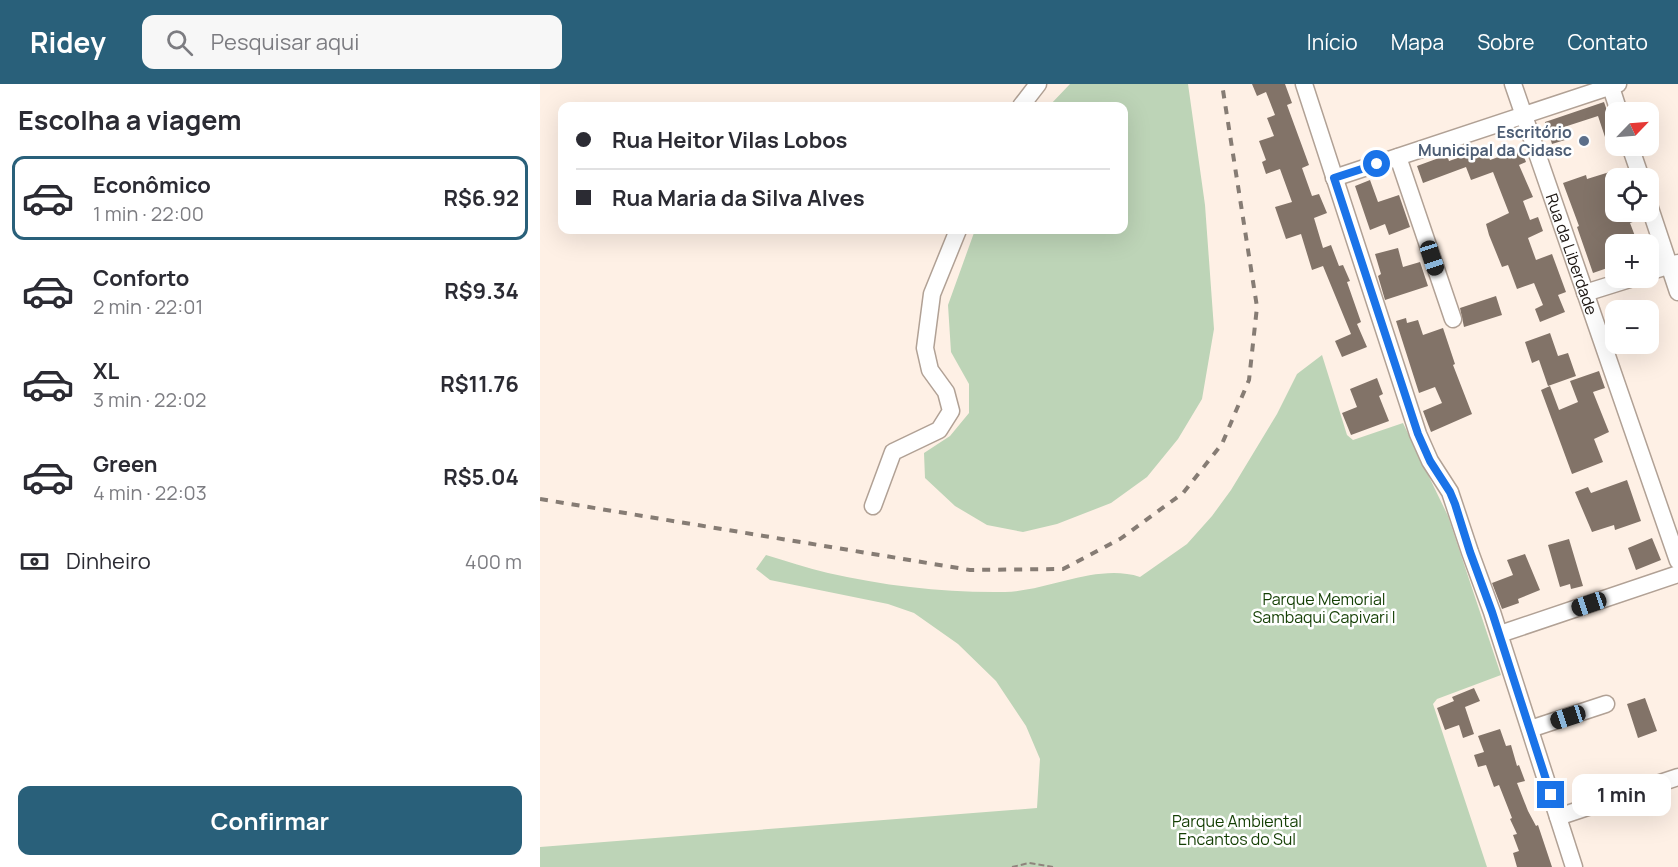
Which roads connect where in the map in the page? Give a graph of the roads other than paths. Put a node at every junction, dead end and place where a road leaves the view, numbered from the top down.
1 (1038, 84) edge
2 (1304, 84) edge
3 (1513, 84) edge
4 (1613, 85) edge
5 (1024, 102) edge
6 (1617, 102) edge
7 (1524, 115) junction
8 (1398, 157) junction
9 (1334, 178) junction
10 (1656, 222) edge
11 (956, 234) edge
12 (1674, 264) edge
13 (1659, 269) edge
14 (1605, 287) edge
15 (1678, 292) edge
16 (1585, 293) junction
17 (1453, 319) dead end
18 (873, 506) dead end
19 (1678, 561) edge
20 (1678, 574) edge
21 (1500, 634) junction
22 (1606, 704) dead end
23 (1530, 729) junction
24 (1678, 777) edge
25 (1558, 817) junction
26 (1574, 867) edge

1 - 5 street
2 - 9 street
3 - 7 street, Rua da Liberdade
4 - 6 street
4 - 7 street
7 - 8 street
7 - 16 street, Rua da Liberdade
8 - 9 street
8 - 17 street
9 - 21 street
10 - 12 street
11 - 18 street
12 - 13 street
12 - 15 street
14 - 16 street
16 - 19 street, Rua da Liberdade
20 - 21 street
21 - 23 street
22 - 23 street
23 - 25 street
24 - 25 street
25 - 26 street

